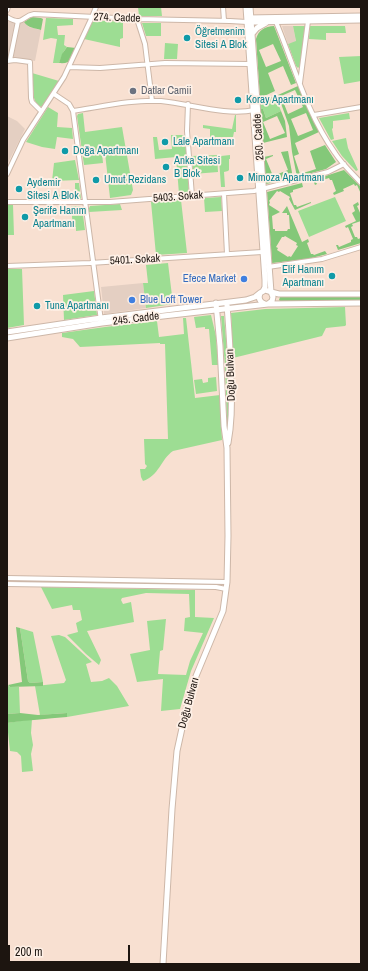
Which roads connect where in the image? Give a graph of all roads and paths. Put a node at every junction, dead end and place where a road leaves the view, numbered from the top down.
1 (8, 7) edge
2 (96, 7) edge
3 (223, 7) edge
4 (246, 7) edge
5 (250, 7) edge
6 (7, 10) edge
7 (361, 16) edge
8 (7, 17) edge
9 (92, 17) junction
10 (137, 20) junction
11 (249, 20) junction
12 (361, 20) edge
13 (18, 21) junction
14 (224, 21) junction
15 (268, 22) junction
16 (276, 22) junction
17 (308, 22) junction
18 (252, 35) junction
19 (8, 60) edge
20 (148, 64) junction
21 (250, 64) junction
22 (69, 67) junction
23 (300, 84) junction
24 (54, 94) junction
25 (152, 101) junction
26 (188, 104) junction
27 (361, 107) edge
28 (255, 110) junction
29 (73, 111) junction
30 (41, 112) junction
31 (314, 115) junction
32 (344, 164) junction
33 (7, 174) edge
34 (361, 183) edge
35 (260, 190) junction
36 (224, 194) junction
37 (192, 196) junction
38 (7, 202) edge
39 (85, 203) junction
40 (361, 247) edge
41 (262, 252) junction
42 (226, 254) junction
43 (94, 262) junction
44 (7, 266) edge
45 (268, 267) junction
46 (261, 292) junction
47 (271, 292) junction
48 (361, 294) edge
49 (361, 303) edge
50 (267, 304) junction
51 (227, 305) junction
52 (216, 306) junction
53 (101, 320) junction
54 (7, 332) edge
55 (7, 338) edge
56 (227, 448) junction
57 (7, 578) edge
58 (227, 582) junction
59 (7, 584) edge
60 (226, 589) junction
61 (163, 964) edge

1 - 6 street
2 - 9 street
3 - 14 street
4 - 11 street, 250. Cadde
5 - 11 street, 250. Cadde
7 - 11 street, 274. Cadde
8 - 13 street
9 - 10 street, 274. Cadde
9 - 13 street, 274. Cadde
9 - 22 street
10 - 14 street, 274. Cadde
10 - 20 street
11 - 14 street, 274. Cadde
11 - 15 street, 274. Cadde
11 - 18 street, 250. Cadde
11 - 21 street, 250. Cadde
12 - 17 street, 274. Cadde
13 - 19 street
15 - 16 street, 274. Cadde
15 - 18 street
16 - 17 street, 274. Cadde
16 - 23 street
17 - 23 street
18 - 28 street, 250. Cadde
19 - 30 street
20 - 21 street
20 - 22 street
20 - 25 street
21 - 28 street, 250. Cadde
22 - 24 street
23 - 31 street
24 - 29 street
24 - 30 street
25 - 26 street
25 - 29 street
26 - 28 street
26 - 37 street
27 - 31 street
28 - 35 street, 250. Cadde
29 - 39 street
30 - 33 street
31 - 32 street
32 - 34 street
32 - 35 street, 5403. Sokak
35 - 36 street, 5403. Sokak
35 - 41 street, 250. Cadde
35 - 45 street, 250. Cadde
36 - 37 street, 5403. Sokak
36 - 42 street
37 - 39 street, 5403. Sokak
38 - 39 street, 5403. Sokak
39 - 43 street
40 - 45 street
41 - 42 street, 5401. Sokak
41 - 46 street, 250. Cadde
42 - 43 street, 5401. Sokak
43 - 44 street, 5401. Sokak
43 - 53 street
45 - 47 street, 250. Cadde
46 - 47 street
46 - 50 street
46 - 51 street, 245. Cadde
47 - 48 street
47 - 50 street
49 - 50 street, 245. Cadde
50 - 51 street, 245. Cadde
51 - 52 street, 245. Cadde
51 - 56 street, Doğu Bulvarı
52 - 53 street, 245. Cadde
52 - 56 street, Doğu Bulvarı
53 - 54 street, 245. Cadde
53 - 55 street, 245. Cadde
56 - 58 street, Doğu Bulvarı
57 - 58 street
58 - 60 street, Doğu Bulvarı
59 - 60 street
60 - 61 street, Doğu Bulvarı

